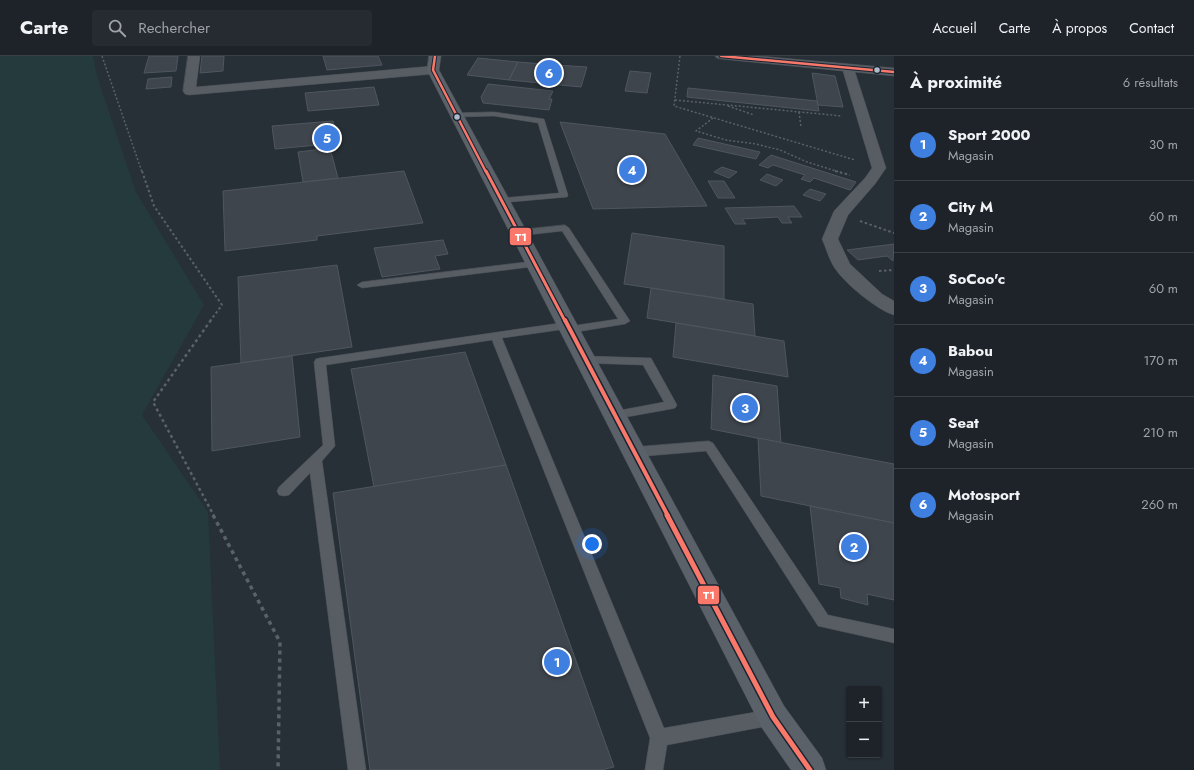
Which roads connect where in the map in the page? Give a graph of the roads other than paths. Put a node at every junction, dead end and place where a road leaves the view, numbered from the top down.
1 (194, 56) edge
2 (435, 56) edge
3 (721, 56) edge
4 (848, 68) junction
5 (434, 70) junction
6 (894, 72) edge
7 (457, 115) junction
8 (502, 200) junction
9 (518, 233) junction
10 (535, 264) junction
11 (362, 285) dead end
12 (894, 309) edge
13 (569, 328) junction
14 (496, 336) junction
15 (586, 360) junction
16 (615, 415) junction
17 (634, 452) junction
18 (315, 460) junction
19 (284, 491) dead end
20 (894, 636) edge
21 (773, 717) junction
22 (659, 738) junction
23 (357, 770) edge
24 (654, 770) edge
25 (810, 770) edge

1 - 5 street
2 - 5 main road
3 - 4 street
4 - 6 street
4 - 12 street
5 - 7 main road
7 - 8 main road
7 - 8 lane
8 - 9 main road
9 - 10 main road
9 - 13 lane
10 - 11 lane
10 - 13 main road
13 - 14 lane
13 - 15 main road
14 - 18 lane
14 - 22 lane
15 - 16 main road
15 - 16 lane
16 - 17 main road
17 - 20 lane
17 - 21 main road
18 - 19 lane
18 - 23 lane
21 - 22 lane
21 - 25 main road
22 - 24 lane

